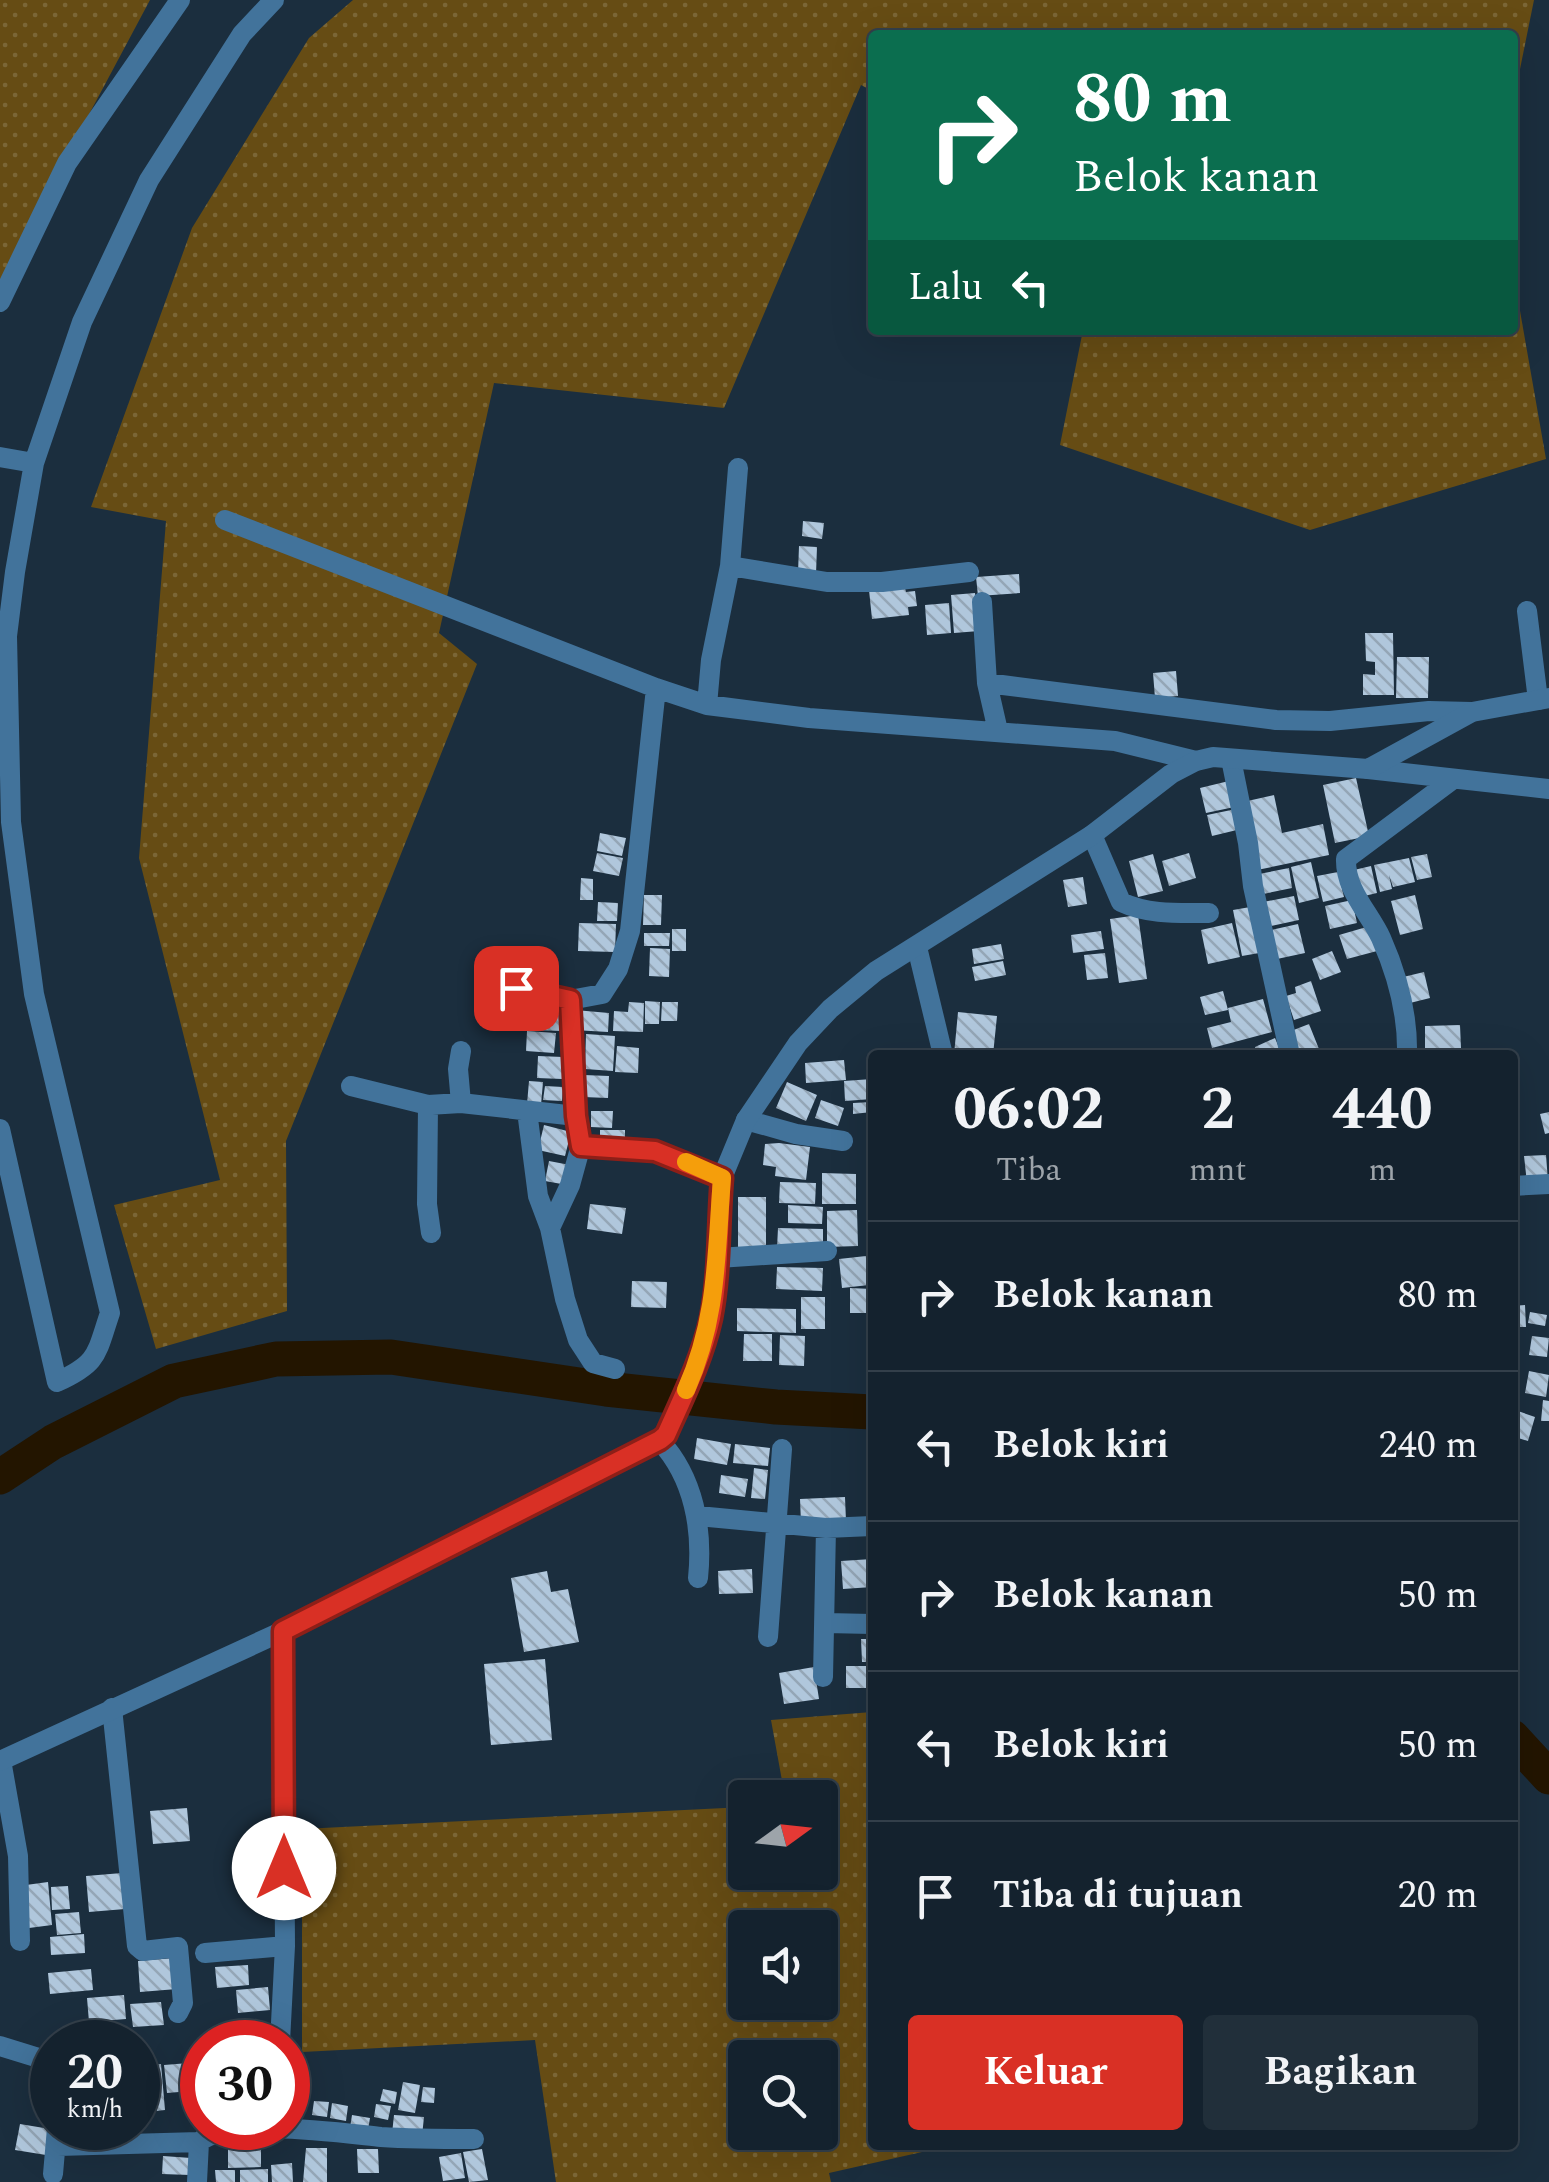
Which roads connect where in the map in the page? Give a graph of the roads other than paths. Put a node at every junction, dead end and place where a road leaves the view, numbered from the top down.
1 (180, 0) edge
2 (274, 0) edge
3 (0, 302) edge
4 (0, 457) edge
5 (34, 463) junction
6 (738, 468) dead end
7 (225, 520) dead end
8 (730, 566) junction
9 (969, 572) dead end
10 (982, 602) dead end
11 (1527, 611) dead end
12 (656, 688) junction
13 (708, 698) junction
14 (1543, 699) edge
15 (993, 709) junction
16 (1472, 712) junction
17 (1232, 758) junction
18 (1196, 760) junction
19 (1368, 769) junction
20 (1452, 780) junction
21 (1549, 790) edge
22 (1092, 835) junction
23 (1209, 913) dead end
24 (917, 946) junction
25 (489, 982) dead end
26 (570, 1000) junction
27 (942, 1050) edge
28 (1289, 1050) edge
29 (1407, 1050) edge
30 (461, 1051) dead end
31 (352, 1086) dead end
32 (461, 1103) junction
33 (428, 1104) junction
34 (526, 1111) junction
35 (576, 1116) junction
36 (746, 1120) junction
37 (0, 1129) edge
38 (844, 1140) dead end
39 (581, 1146) junction
40 (722, 1178) junction
41 (1549, 1184) edge
42 (1518, 1186) edge
43 (550, 1228) junction
44 (431, 1234) dead end
45 (827, 1251) dead end
46 (718, 1258) junction
47 (615, 1369) dead end
48 (663, 1438) junction
49 (782, 1449) dead end
50 (698, 1516) junction
51 (774, 1522) junction
52 (868, 1526) edge
53 (826, 1528) junction
54 (698, 1578) dead end
55 (826, 1624) junction
56 (868, 1624) edge
57 (283, 1631) junction
58 (768, 1637) dead end
59 (823, 1677) dead end
60 (112, 1708) junction
61 (0, 1760) edge
62 (20, 1941) dead end
63 (285, 1946) junction
64 (205, 1953) dead end
65 (178, 2013) dead end
66 (281, 2020) edge
67 (0, 2046) edge
68 (30, 2055) edge
69 (310, 2130) edge
70 (474, 2139) dead end
71 (56, 2150) edge
72 (199, 2150) edge
73 (53, 2174) dead end
74 (197, 2182) edge

1 - 3 street
2 - 5 street
4 - 5 street
5 - 37 street
6 - 8 street
7 - 12 street
8 - 9 street
8 - 13 street
10 - 15 street
11 - 14 street
12 - 13 street
12 - 26 street
13 - 15 street
14 - 16 street
15 - 16 street
15 - 18 street
16 - 19 street
17 - 18 street
17 - 19 street
17 - 28 street
18 - 22 street
19 - 20 street
20 - 21 street
20 - 29 street
22 - 23 street
22 - 24 street
24 - 27 street
24 - 36 street
25 - 26 street
26 - 35 street
30 - 32 street
31 - 33 street
32 - 33 street
32 - 34 street
33 - 44 street
34 - 35 street
34 - 43 street
35 - 39 street
36 - 38 street
36 - 40 street
39 - 40 street
39 - 43 street
40 - 46 street
41 - 42 street
43 - 47 street
45 - 46 street
46 - 48 street
48 - 50 street
48 - 57 street
49 - 51 street
50 - 51 street
50 - 54 street
51 - 53 street
51 - 58 street
52 - 53 street
53 - 55 street
55 - 56 street
55 - 59 street
57 - 60 street
57 - 63 street
60 - 61 street
60 - 65 street
61 - 62 street
63 - 64 street
63 - 66 street
67 - 68 street
69 - 70 street
71 - 73 street
72 - 74 street

